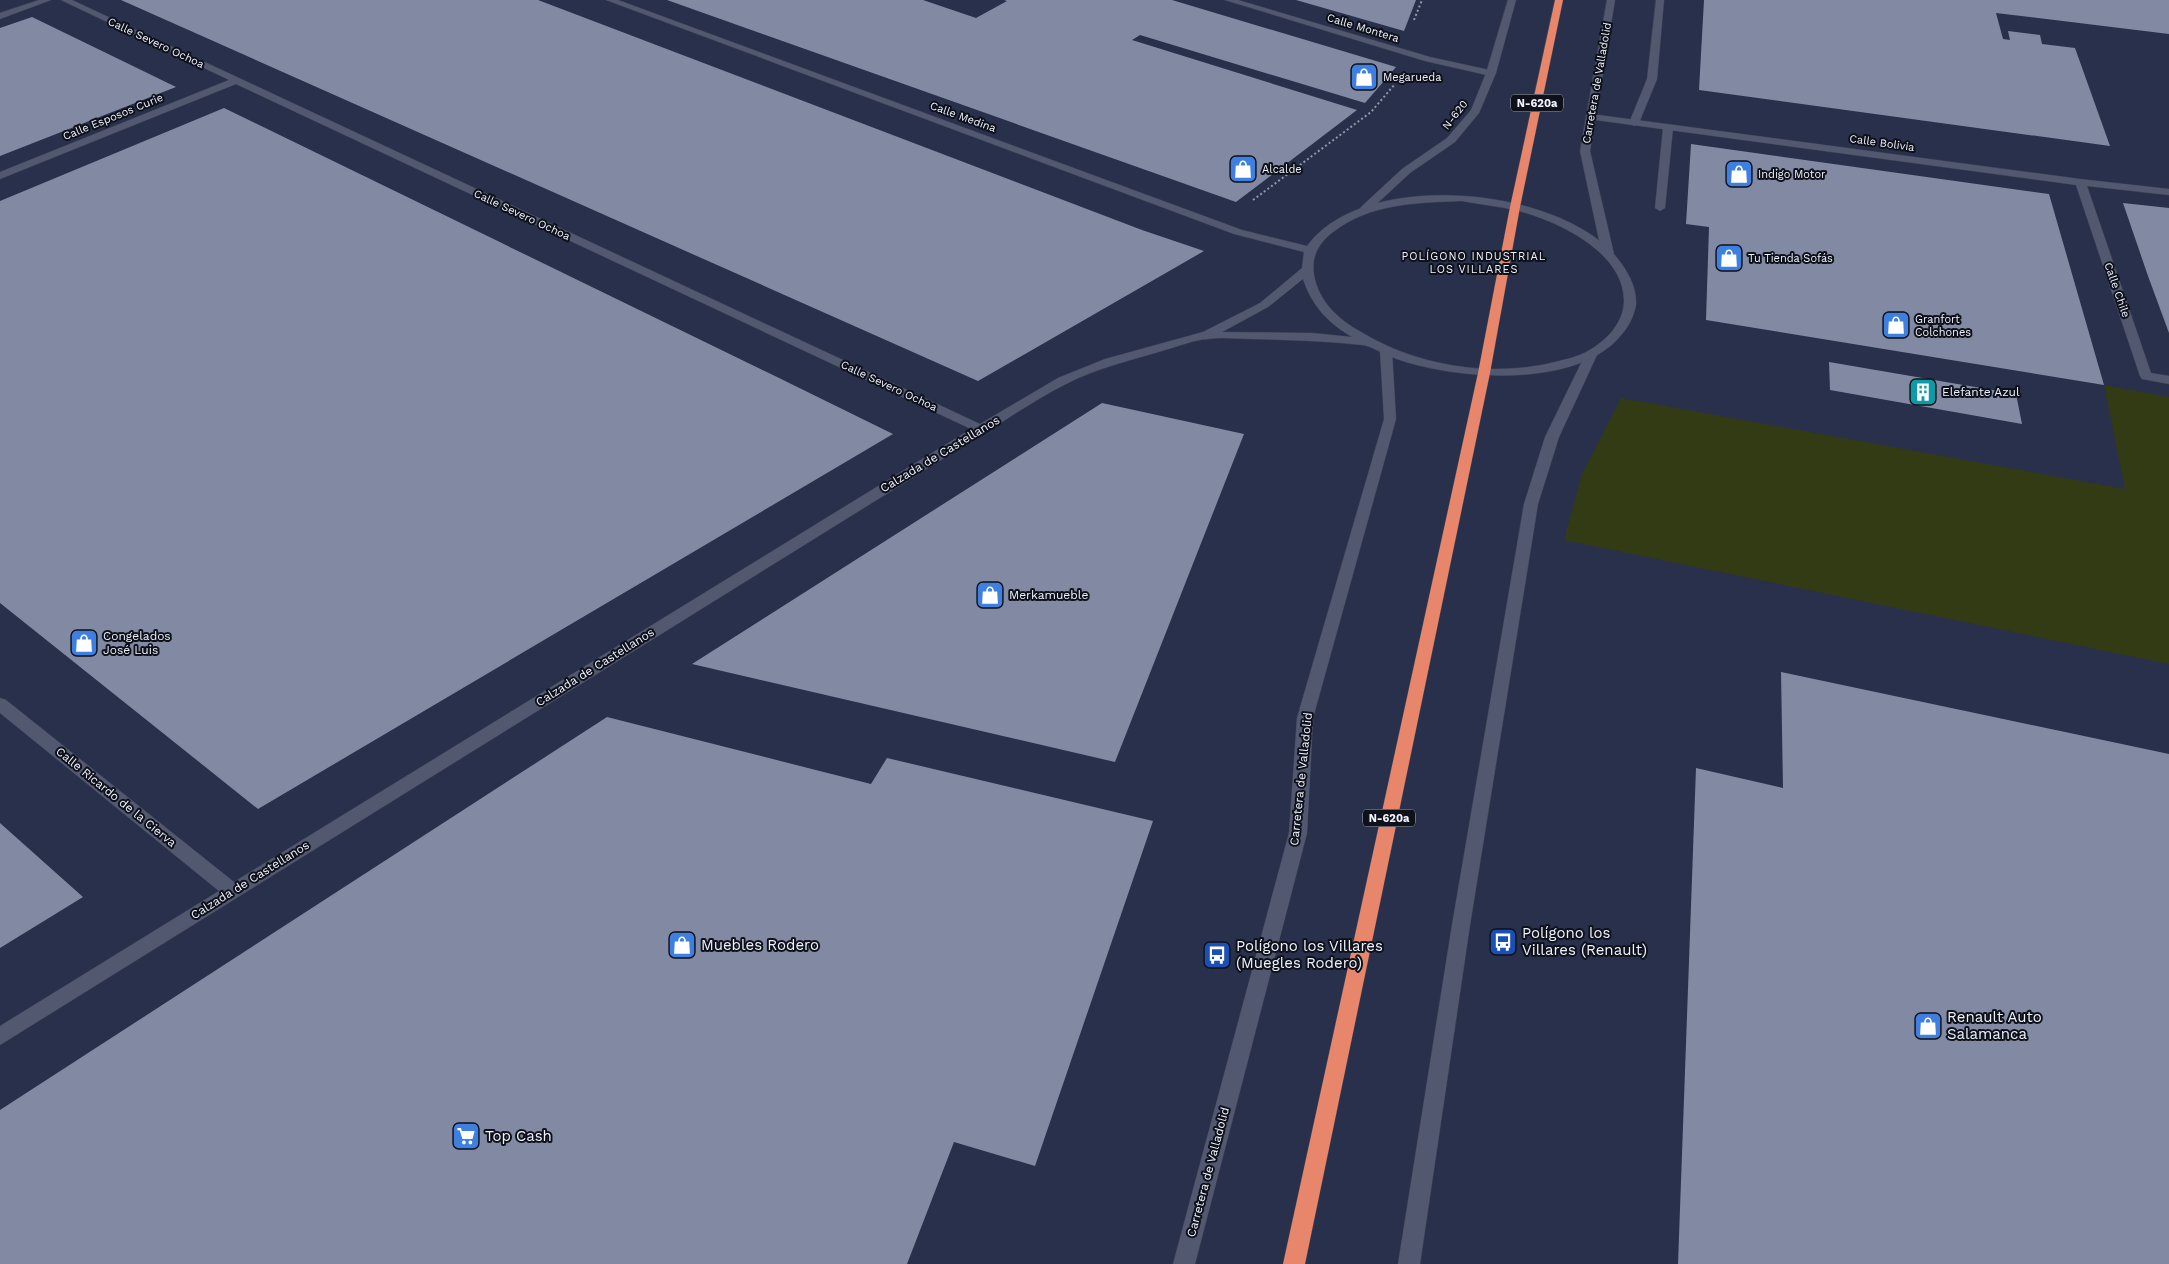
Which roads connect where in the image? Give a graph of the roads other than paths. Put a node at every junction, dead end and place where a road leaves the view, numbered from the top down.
1 (47, 0) edge
2 (65, 0) edge
3 (610, 0) edge
4 (1229, 0) edge
5 (1512, 0) edge
6 (1559, 0) edge
7 (1611, 0) edge
8 (1660, 0) edge
9 (0, 16) edge
10 (1491, 73) junction
11 (235, 81) junction
12 (1591, 117) junction
13 (1634, 123) junction
14 (1668, 128) junction
15 (0, 176) edge
16 (2080, 182) junction
17 (2169, 192) edge
18 (1515, 207) junction
19 (1660, 208) dead end
20 (1365, 209) junction
21 (1310, 250) junction
22 (1608, 254) junction
23 (1307, 270) junction
24 (1207, 335) junction
25 (1366, 342) junction
26 (1386, 351) junction
27 (1591, 354) junction
28 (1484, 373) junction
29 (2169, 380) edge
30 (980, 429) junction
31 (0, 704) edge
32 (232, 891) junction
33 (0, 1036) edge
34 (1184, 1264) edge
35 (1294, 1264) edge
36 (1409, 1264) edge

1 - 9 street
2 - 11 street, Calle Severo Ochoa
3 - 21 street, Calle Medina
4 - 10 street, Calle Montera
5 - 10 street, N-620
6 - 18 highway, N-620a
7 - 12 street, Carretera de Valladolid
8 - 13 street
10 - 20 street, N-620
11 - 15 street, Calle Esposos Curie
11 - 30 street, Calle Severo Ochoa
12 - 13 street, Calle Bolivia
12 - 22 street, Carretera de Valladolid
13 - 14 street, Calle Bolivia
14 - 16 street, Calle Bolivia
14 - 19 street
16 - 17 street, Calle Bolivia
16 - 29 street, Calle Chile
18 - 20 street, Carretera de Valladolid
18 - 22 street, Carretera de Valladolid
18 - 28 highway, N-620a
20 - 21 street, Carretera de Valladolid
21 - 23 street, Carretera de Valladolid
22 - 27 street, Carretera de Valladolid
23 - 24 street, Calzada de Castellanos
23 - 25 street, Carretera de Valladolid
24 - 25 street, Calzada de Castellanos
24 - 30 street, Calzada de Castellanos
25 - 26 street, Carretera de Valladolid
26 - 28 street, Carretera de Valladolid
26 - 34 street, Carretera de Valladolid
27 - 28 street, Carretera de Valladolid
27 - 36 street, Carretera de Valladolid
28 - 35 highway, N-620a
30 - 32 street, Calzada de Castellanos
31 - 32 street, Calle Ricardo de la Cierva
32 - 33 street, Calzada de Castellanos

